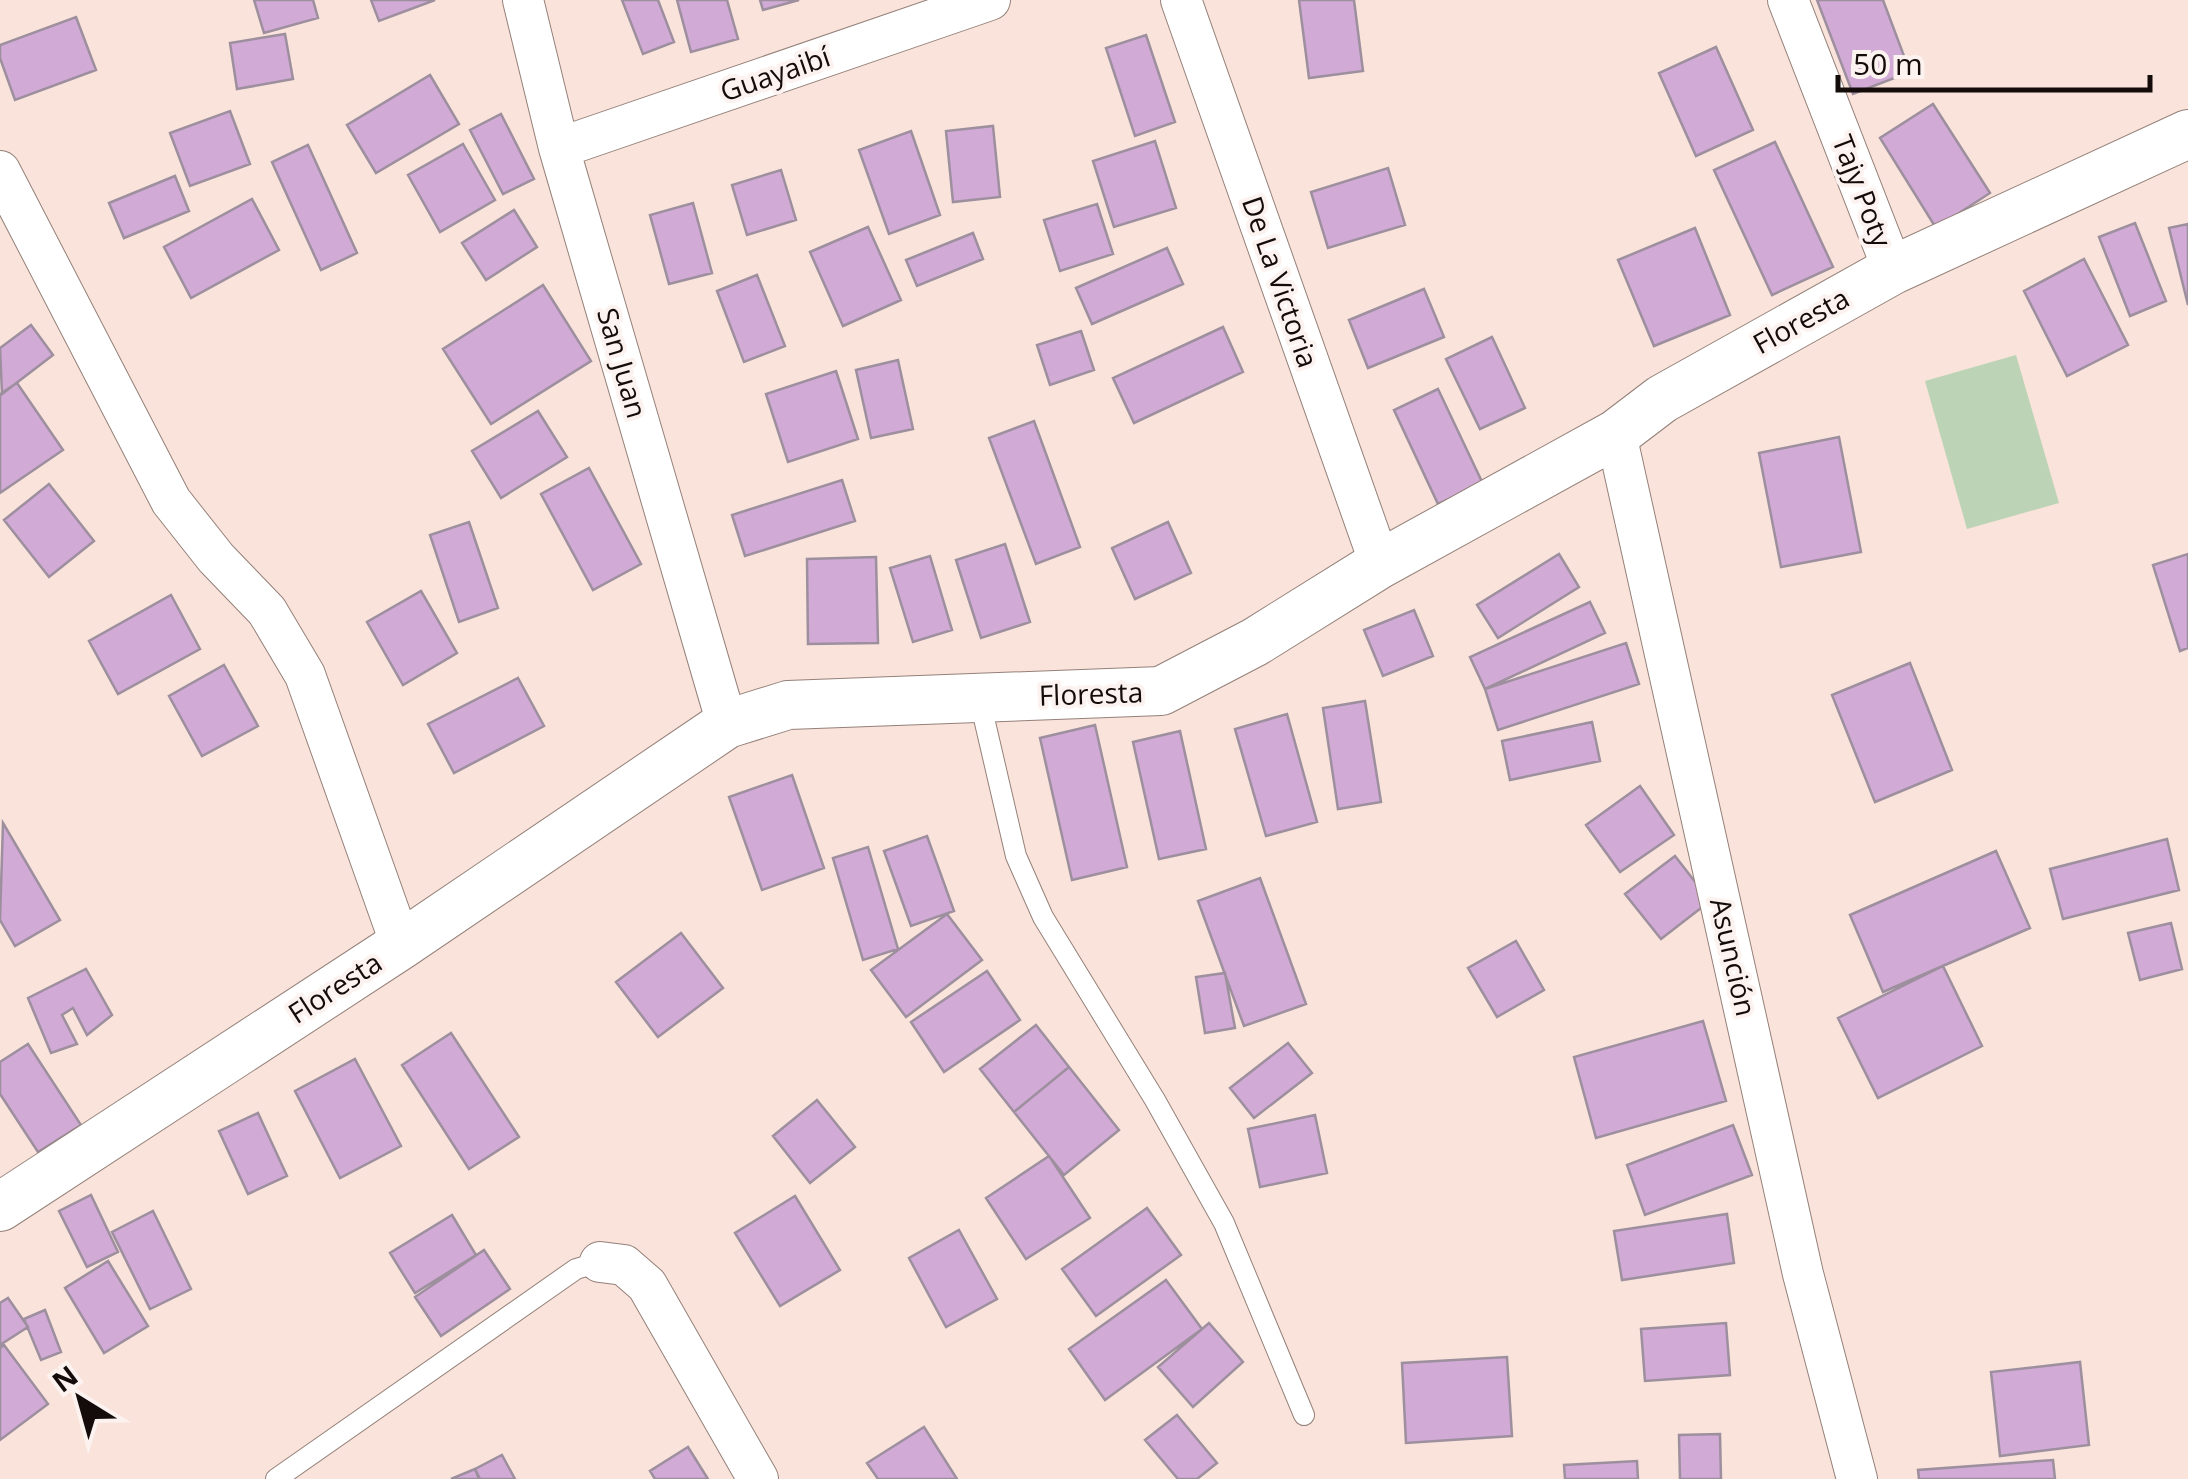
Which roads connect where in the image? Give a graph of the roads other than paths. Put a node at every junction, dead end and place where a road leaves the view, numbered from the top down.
1 (523, 0) edge
2 (990, 0) edge
3 (1181, 0) edge
4 (1788, 0) edge
5 (2188, 134) edge
6 (559, 148) junction
7 (0, 171) edge
8 (1893, 270) junction
9 (1616, 434) junction
10 (1380, 564) junction
11 (980, 701) junction
12 (727, 724) junction
13 (401, 944) junction
14 (0, 1207) edge
15 (600, 1262) joint
16 (1304, 1415) dead end
17 (276, 1479) edge
18 (758, 1479) edge
19 (1857, 1479) edge

1 - 6 street, San Juan
2 - 6 street, Guayaibí
3 - 10 street, De La Victoria
4 - 8 street, Tajy Poty
5 - 8 street, Floresta
6 - 12 street, San Juan
7 - 13 street
8 - 9 street, Floresta
9 - 10 street, Floresta
9 - 19 street, Asunción
10 - 11 street, Floresta
11 - 12 street, Floresta
11 - 16 lane
12 - 13 street, Floresta
13 - 14 street, Floresta
15 - 17 lane
15 - 18 street

